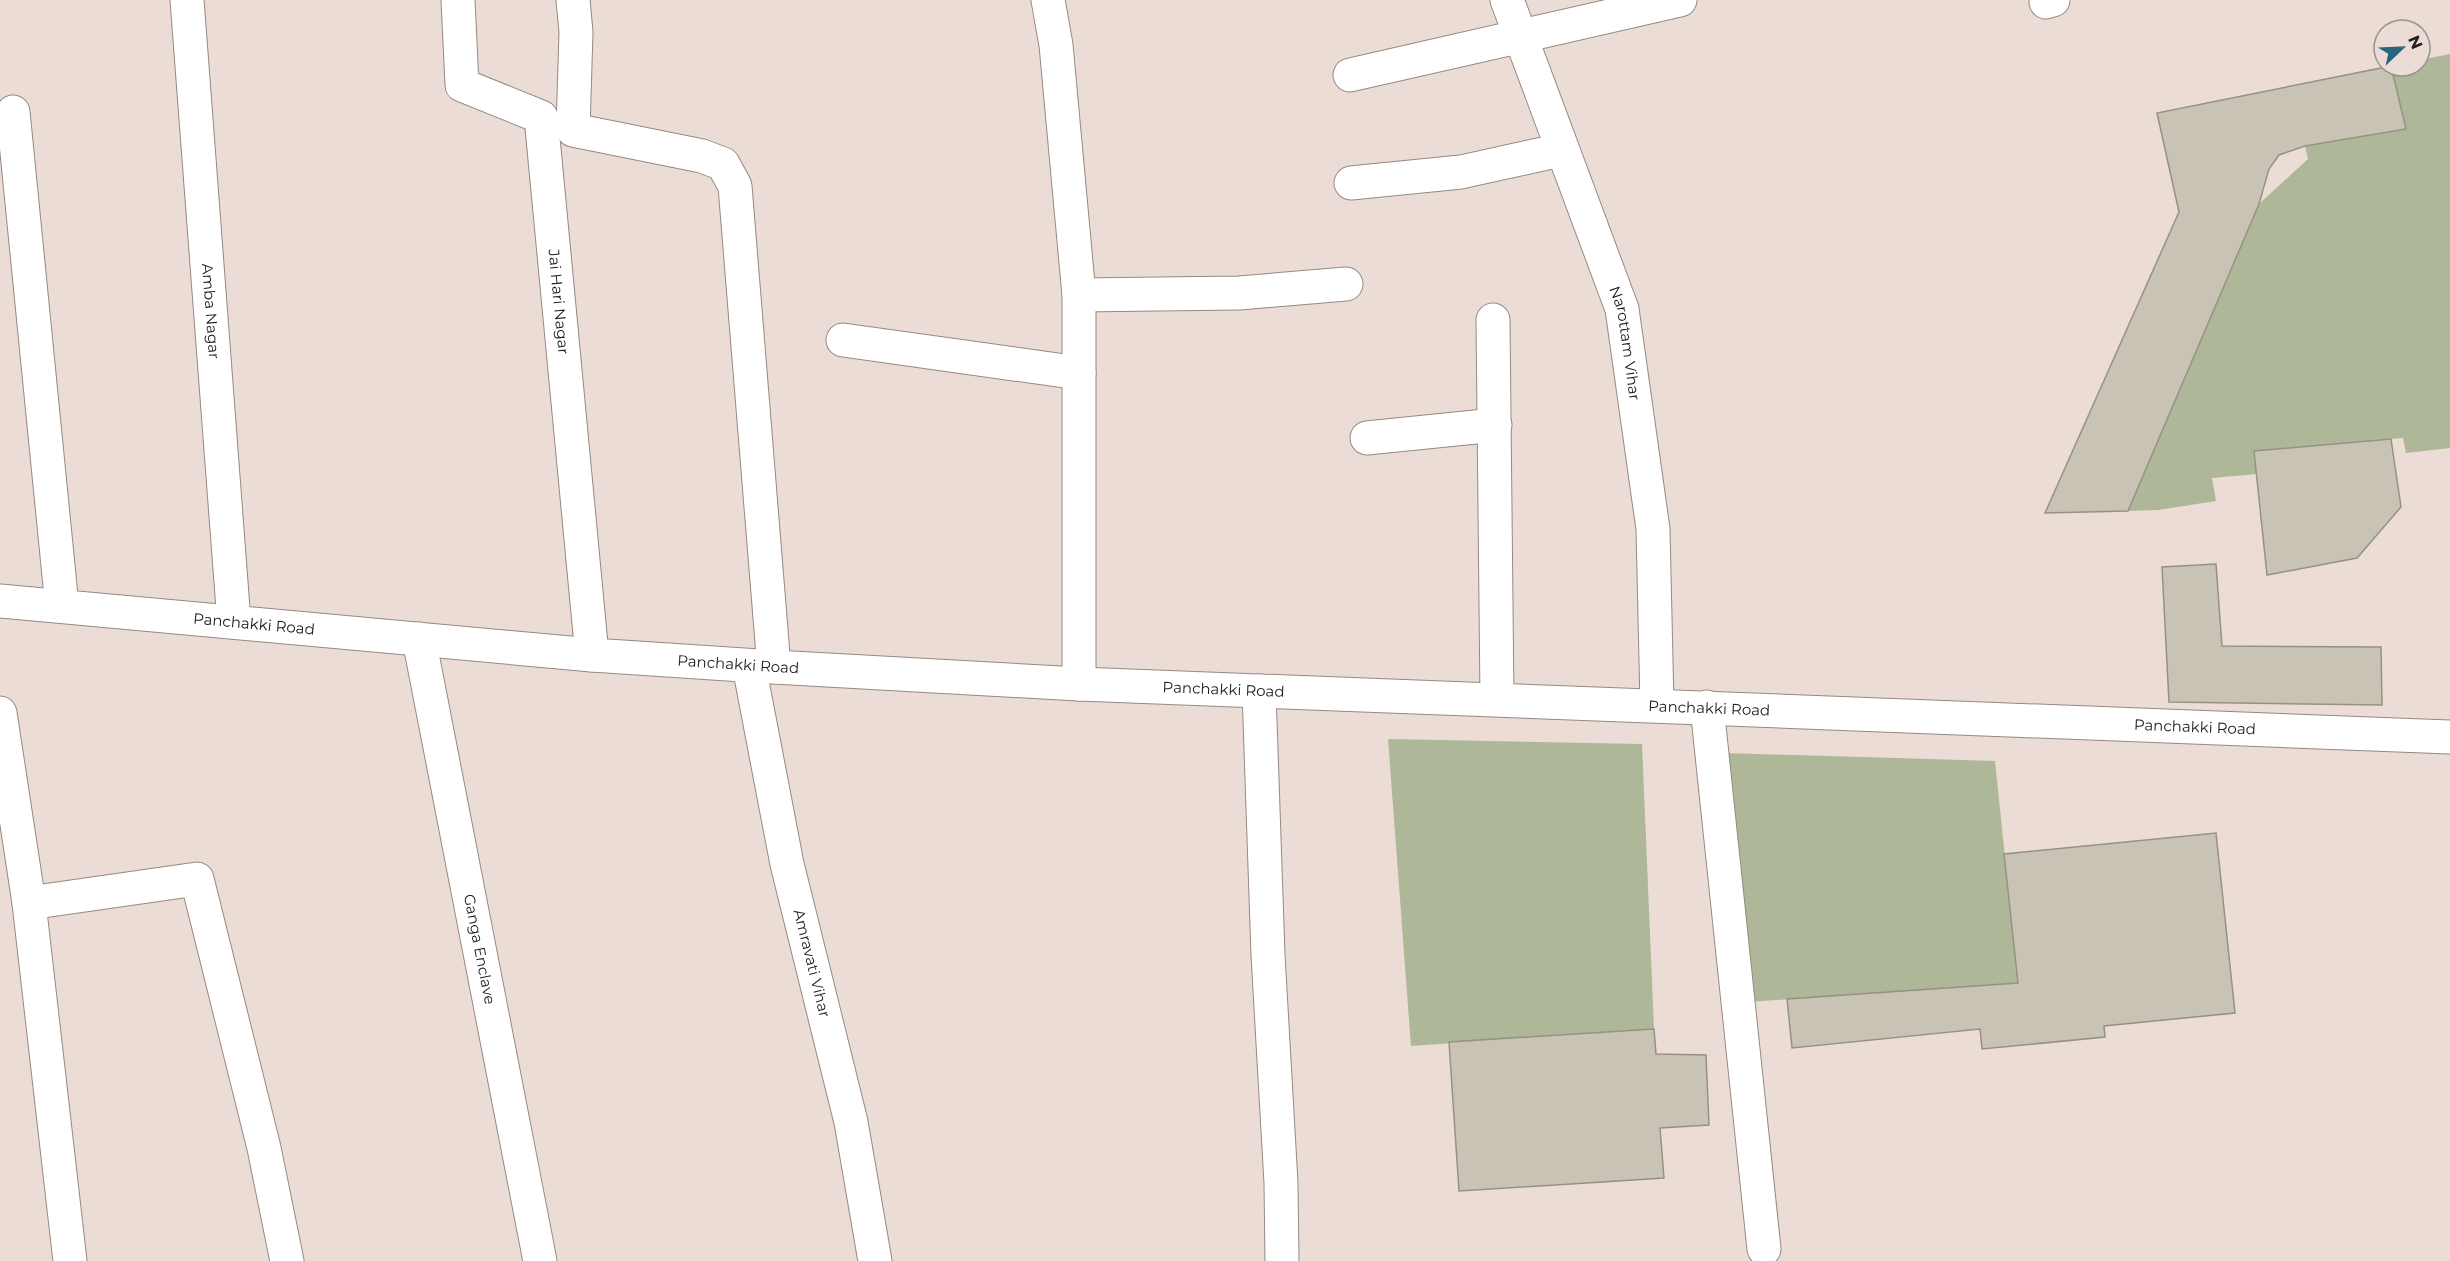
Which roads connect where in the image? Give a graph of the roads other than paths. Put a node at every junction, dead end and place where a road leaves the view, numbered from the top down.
1 (187, 0) edge
2 (458, 0) edge
3 (573, 0) edge
4 (1048, 0) edge
5 (1507, 0) edge
6 (1680, 0) edge
7 (1519, 37) junction
8 (1350, 75) dead end
9 (13, 112) dead end
10 (541, 117) junction
11 (573, 130) junction
12 (1561, 150) junction
13 (1351, 183) dead end
14 (1346, 284) dead end
15 (1079, 295) junction
16 (1493, 320) dead end
17 (843, 340) dead end
18 (1079, 373) junction
19 (1495, 425) junction
20 (1367, 438) dead end
21 (0, 601) edge
22 (62, 606) junction
23 (234, 622) junction
24 (419, 639) junction
25 (592, 655) junction
26 (761, 667) junction
27 (1079, 684) junction
28 (1259, 691) junction
29 (1497, 699) junction
30 (1657, 705) junction
31 (1707, 707) junction
32 (0, 713) edge
33 (2450, 737) edge
34 (29, 903) junction
35 (1764, 1249) dead end
36 (70, 1261) edge
37 (287, 1261) edge
38 (540, 1261) edge
39 (875, 1261) edge
40 (1282, 1261) edge

1 - 23 street, Amba Nagar
2 - 10 street
3 - 11 street
4 - 15 street
5 - 7 street, Narottam Vihar
6 - 7 street
7 - 8 street
7 - 12 street, Narottam Vihar
9 - 22 street
10 - 11 street, Amravati Vihar
10 - 25 street, Jai Hari Nagar
11 - 26 street, Amravati Vihar
12 - 13 street
12 - 30 street, Narottam Vihar
14 - 15 street
15 - 18 street
16 - 19 street
17 - 18 street
18 - 27 street
19 - 20 street
19 - 29 street
21 - 22 street, Panchakki Road
22 - 23 street, Panchakki Road
23 - 24 street, Panchakki Road
24 - 25 street, Panchakki Road
24 - 38 street, Ganga Enclave
25 - 26 street, Panchakki Road
26 - 27 street, Panchakki Road
26 - 39 street, Amravati Vihar
27 - 28 street, Panchakki Road
28 - 29 street, Panchakki Road
28 - 40 street
29 - 30 street, Panchakki Road
30 - 31 street, Panchakki Road
31 - 33 street, Panchakki Road
31 - 35 street
32 - 34 street
34 - 36 street
34 - 37 street

